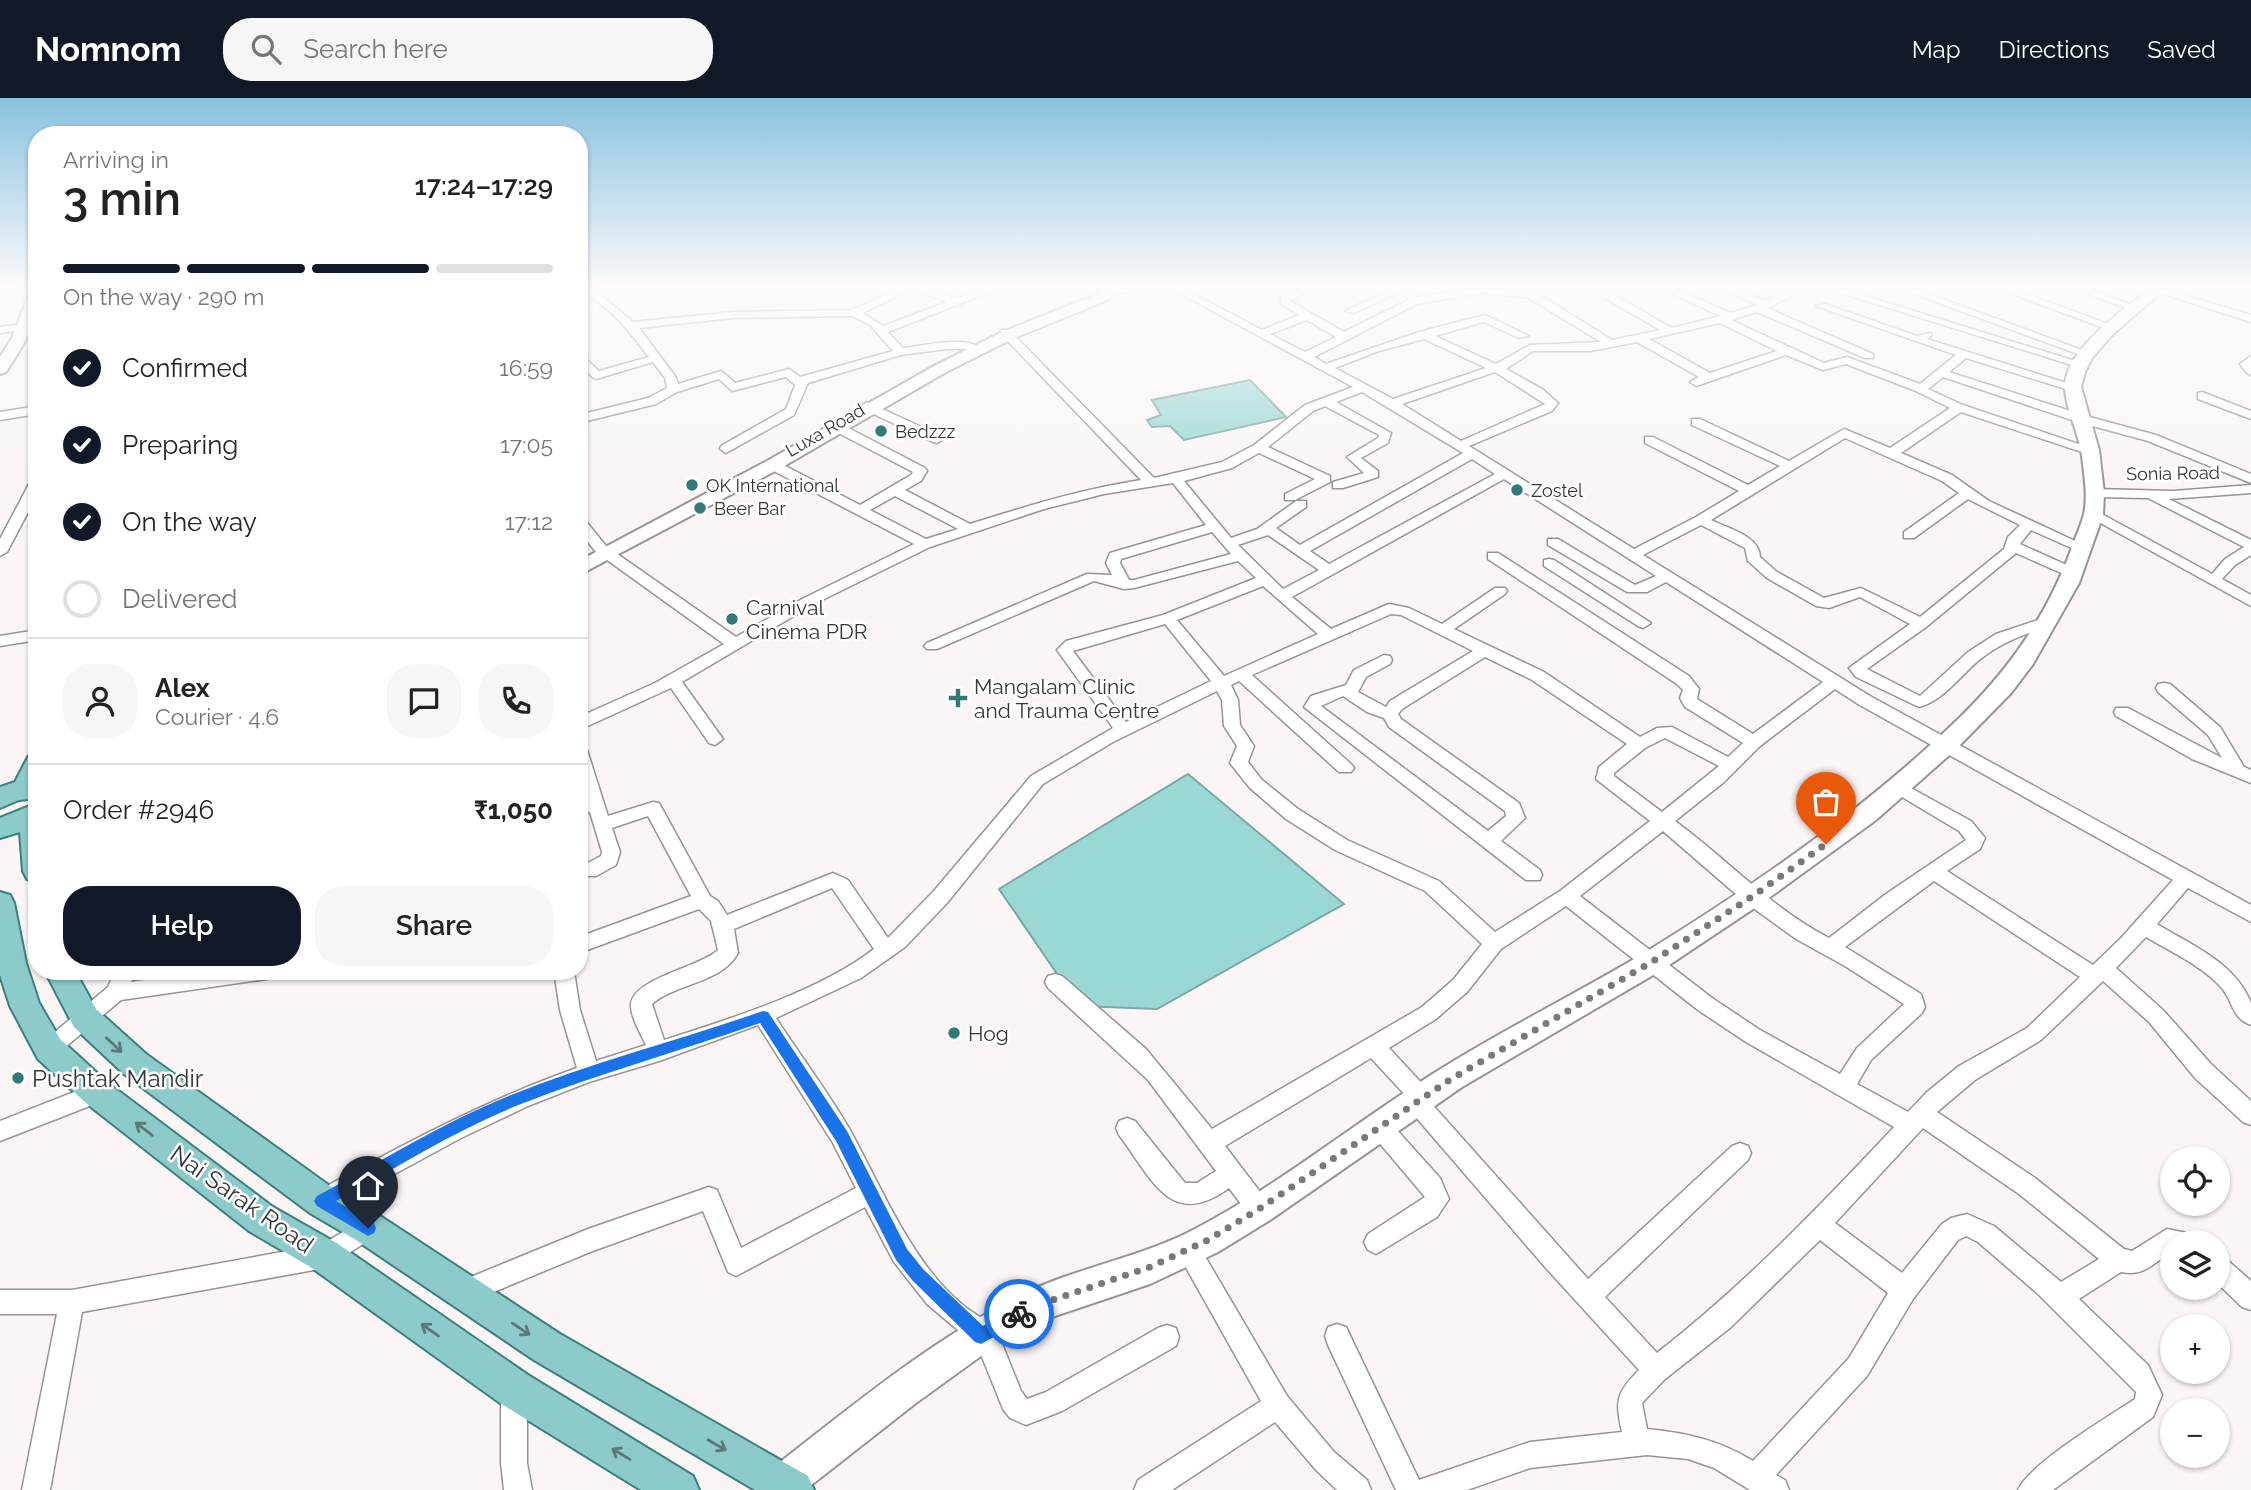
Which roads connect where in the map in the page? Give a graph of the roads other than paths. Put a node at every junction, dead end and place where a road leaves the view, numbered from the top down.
1 (10, 354) edge
2 (653, 354) edge
3 (893, 354) edge
4 (961, 354) edge
5 (968, 354) edge
6 (1027, 354) edge
7 (1303, 354) edge
8 (1311, 354) edge
9 (1361, 354) edge
10 (1465, 354) edge
11 (1520, 354) edge
12 (1667, 354) edge
13 (1779, 354) edge
14 (1793, 354) edge
15 (1865, 354) edge
16 (1964, 354) joint
17 (2037, 354) edge
18 (2048, 354) edge
19 (2091, 354) edge
20 (1307, 356) junction
21 (1869, 356) dead end
22 (656, 358) junction
23 (2251, 359) edge
24 (588, 364) edge
25 (1328, 367) junction
26 (1495, 368) junction
27 (2079, 368) junction
28 (0, 369) edge
29 (2251, 371) edge
30 (1941, 373) junction
31 (1710, 378) junction
32 (1696, 382) dead end
33 (800, 384) junction
34 (1364, 387) junction
35 (673, 389) junction
36 (1921, 389) junction
37 (2202, 396) dead end
38 (1325, 401) junction
39 (1392, 403) junction
40 (869, 407) junction
41 (1959, 408) junction
42 (28, 411) edge
43 (2251, 415) edge
44 (0, 416) edge
45 (588, 417) edge
46 (2082, 419) junction
47 (1696, 422) dead end
48 (836, 426) junction
49 (937, 439) dead end
50 (1649, 440) dead end
51 (1259, 448) junction
52 (726, 449) dead end
53 (1465, 450) junction
54 (2090, 450) junction
55 (1892, 453) junction
56 (773, 464) junction
57 (1788, 465) junction
58 (1504, 474) junction
59 (1176, 479) junction
60 (2251, 479) edge
61 (1151, 483) junction
62 (1338, 485) dead end
63 (2251, 489) edge
64 (895, 490) junction
65 (1746, 490) junction
66 (1969, 492) junction
67 (2152, 495) junction
68 (28, 498) edge
69 (2094, 504) junction
70 (861, 510) junction
71 (1701, 520) junction
72 (2029, 524) junction
73 (1216, 526) junction
74 (969, 529) junction
75 (1264, 530) junction
76 (588, 532) edge
77 (1909, 534) dead end
78 (1553, 542) dead end
79 (925, 544) junction
80 (2013, 546) junction
81 (2251, 547) edge
82 (1234, 549) junction
83 (604, 551) junction
84 (1301, 551) junction
85 (0, 552) edge
86 (1570, 552) junction
87 (1632, 555) junction
88 (1493, 556) dead end
89 (588, 557) edge
90 (2077, 560) junction
91 (588, 563) edge
92 (1549, 563) junction
93 (1328, 570) junction
94 (1523, 576) junction
95 (1666, 576) junction
96 (1265, 580) junction
97 (2214, 580) junction
98 (1124, 585) junction
99 (1500, 592) dead end
100 (1282, 596) junction
101 (2251, 601) edge
102 (1168, 618) junction
103 (2047, 622) junction
104 (1643, 623) dead end
105 (1921, 624) junction
106 (1442, 631) junction
107 (1329, 635) junction
108 (28, 636) edge
109 (0, 641) edge
110 (734, 644) junction
111 (932, 646) dead end
112 (1485, 650) junction
113 (1384, 660) dead end
114 (1242, 675) junction
115 (673, 680) junction
116 (1833, 682) junction
117 (1222, 684) junction
118 (1885, 686) junction
119 (2164, 688) dead end
120 (1350, 692) junction
121 (1864, 700) junction
122 (2122, 712) dead end
123 (1390, 714) junction
124 (588, 720) edge
125 (1124, 731) junction
126 (715, 738) dead end
127 (1754, 742) junction
128 (1639, 744) junction
129 (1947, 744) junction
130 (1730, 765) junction
131 (1345, 768) dead end
132 (2245, 775) edge
133 (1898, 787) junction
134 (28, 805) edge
135 (588, 807) edge
136 (1663, 822) junction
137 (603, 824) junction
138 (0, 828) edge
139 (1488, 841) junction
140 (589, 871) dead end
141 (1934, 872) junction
142 (1533, 875) dead end
143 (2186, 878) junction
144 (1567, 896) junction
145 (1752, 896) junction
146 (703, 901) junction
147 (0, 903) edge
148 (2251, 914) edge
149 (721, 926) junction
150 (2144, 926) junction
151 (588, 942) edge
152 (1494, 943) junction
153 (1829, 949) junction
154 (887, 950) junction
155 (1650, 963) junction
156 (2099, 973) junction
157 (65, 980) edge
158 (121, 980) edge
159 (202, 980) edge
160 (565, 980) edge
161 (1055, 982) dead end
162 (116, 992) junction
163 (763, 1016) junction
164 (2251, 1016) edge
165 (85, 1018) junction
166 (1374, 1046) junction
167 (49, 1049) junction
168 (659, 1052) junction
169 (589, 1073) junction
170 (1843, 1088) junction
171 (97, 1093) junction
172 (1419, 1100) junction
173 (2251, 1115) edge
174 (1915, 1119) junction
175 (1379, 1126) junction
176 (1126, 1128) dead end
177 (0, 1131) edge
178 (1209, 1143) junction
179 (1740, 1153) dead end
180 (1232, 1173) junction
181 (870, 1192) junction
182 (322, 1201) junction
183 (1259, 1209) junction
184 (1819, 1225) junction
185 (368, 1228) junction
186 (1376, 1242) dead end
187 (2160, 1246) edge
188 (1188, 1249) junction
189 (325, 1256) junction
190 (2119, 1260) junction
191 (2230, 1278) edge
192 (1904, 1290) junction
193 (465, 1292) junction
194 (1587, 1297) junction
195 (2060, 1297) junction
196 (2251, 1298) edge
197 (0, 1302) edge
198 (72, 1302) junction
199 (983, 1335) junction
200 (1337, 1336) dead end
201 (1167, 1337) dead end
202 (1656, 1370) junction
203 (514, 1389) junction
204 (1278, 1405) junction
205 (1637, 1443) junction
206 (1766, 1484) edge
207 (784, 1488) edge
208 (36, 1490) edge
209 (518, 1490) edge
210 (679, 1490) edge
211 (1148, 1490) edge
212 (1357, 1490) edge
213 (1410, 1490) edge
214 (1427, 1490) edge
215 (2032, 1490) edge

1 - 28 street
2 - 22 street
3 - 33 street
4 - 40 street, Luxa Road
5 - 40 street
6 - 61 street
7 - 20 street
8 - 20 street
9 - 25 street
10 - 26 street
11 - 26 street
12 - 31 street
13 - 31 street
14 - 36 street
15 - 21 street
16 - 27 street
16 - 30 street
17 - 27 street
18 - 27 street
19 - 27 street
20 - 25 street
22 - 24 street
22 - 35 street
23 - 29 street
25 - 34 street
26 - 39 street
26 - 53 street
27 - 46 street
30 - 36 street
30 - 46 street
31 - 32 street
33 - 35 street
33 - 52 street
34 - 38 street
34 - 39 street
35 - 45 street
36 - 41 street
37 - 43 street
38 - 51 street
38 - 62 street
39 - 53 street
40 - 48 street, Luxa Road
40 - 49 street
41 - 54 street
41 - 55 street
42 - 44 street
46 - 54 street
46 - 60 street
47 - 57 street
48 - 56 street
48 - 64 street
48 - 83 street, Luxa Road
50 - 65 street
51 - 59 street
51 - 75 street
53 - 58 street
53 - 84 street
54 - 69 street
55 - 57 street
55 - 66 street
56 - 70 street
56 - 83 street
57 - 65 street
58 - 87 street
58 - 93 street
59 - 61 street
59 - 73 street
61 - 74 street
63 - 67 street, Sonia Road
64 - 70 street
64 - 74 street
65 - 71 street
66 - 72 street
66 - 77 street
67 - 69 street, Sonia Road
67 - 81 street
68 - 85 street
69 - 90 street
69 - 97 street
70 - 79 street
71 - 87 street
71 - 105 street
72 - 80 street
72 - 90 street
73 - 82 street
73 - 98 street
74 - 79 street
75 - 82 street
75 - 84 street
76 - 83 street
78 - 86 street
79 - 110 street
80 - 90 street
80 - 105 street
81 - 97 street
82 - 96 street
82 - 98 street
83 - 89 street, Luxa Road
83 - 91 street
83 - 110 street
84 - 93 street
86 - 92 street
86 - 95 street
87 - 95 street
88 - 94 street
90 - 103 street
92 - 94 street
92 - 104 street
93 - 100 street
94 - 127 street
95 - 116 street
96 - 100 street
96 - 102 street
97 - 101 street
98 - 111 street
99 - 106 street
100 - 107 street
102 - 117 street
102 - 125 street
103 - 118 street
103 - 129 street
105 - 118 street
106 - 107 street
106 - 112 street
107 - 114 street
108 - 109 street
110 - 115 street
112 - 123 street
112 - 128 street
113 - 120 street
114 - 117 street
114 - 131 street
115 - 124 street
115 - 126 street
116 - 121 street
116 - 127 street
117 - 125 street
117 - 152 street
118 - 121 street
119 - 132 street
120 - 123 street
120 - 139 street
121 - 129 street
122 - 132 street
123 - 139 street
125 - 154 street
127 - 130 street
128 - 130 street
128 - 136 street
129 - 133 street
129 - 143 street
130 - 136 street
133 - 141 street
133 - 145 street
134 - 138 main road
135 - 137 street
136 - 144 street
136 - 145 street
137 - 140 street
137 - 146 street
139 - 142 street
141 - 153 street
141 - 156 street
143 - 148 street
143 - 150 street
144 - 152 street
144 - 155 street
145 - 153 street
145 - 155 street
146 - 149 street
146 - 151 street
147 - 167 main road, Nai Sarak Road
149 - 154 street
149 - 168 street
150 - 156 street
150 - 164 street
152 - 166 street
153 - 170 street
154 - 163 street
155 - 170 street
155 - 172 street
156 - 173 street
156 - 174 street
157 - 165 main road, Nai Sarak Road
158 - 162 street
159 - 162 street
160 - 169 street
161 - 178 street
162 - 165 street
163 - 168 street
163 - 181 street
165 - 167 street
165 -> 182 main road, Nai Sarak Road
166 - 172 street
166 - 178 street
167 - 171 main road, Nai Sarak Road
168 - 169 street
169 - 182 street
170 - 174 street
171 - 177 street
189 -> 171 main road, Nai Sarak Road
172 - 175 street
172 - 194 street
174 - 184 street
174 - 190 street
175 - 183 street
175 - 186 street
176 - 180 street
178 - 180 street
179 - 194 street
180 - 183 street
181 - 193 street
181 - 199 street
182 - 185 main road, Nai Sarak Road
183 - 188 street
184 - 192 street
184 - 202 street
185 - 189 street
185 - 193 main road, Nai Sarak Road
187 - 190 street
188 - 199 street
188 - 204 street
189 - 198 street
203 -> 189 main road, Nai Sarak Road
190 - 195 street
191 - 196 street
192 - 195 street
192 - 206 street
193 -> 207 main road, Nai Sarak Road
194 - 202 street
195 - 215 street
197 - 198 street
198 - 208 street
199 - 201 street
199 - 207 street
200 - 213 street
202 - 205 street
203 - 209 street
210 -> 203 main road, Nai Sarak Road
204 - 211 street
204 - 212 street
205 - 206 street
205 - 214 street

